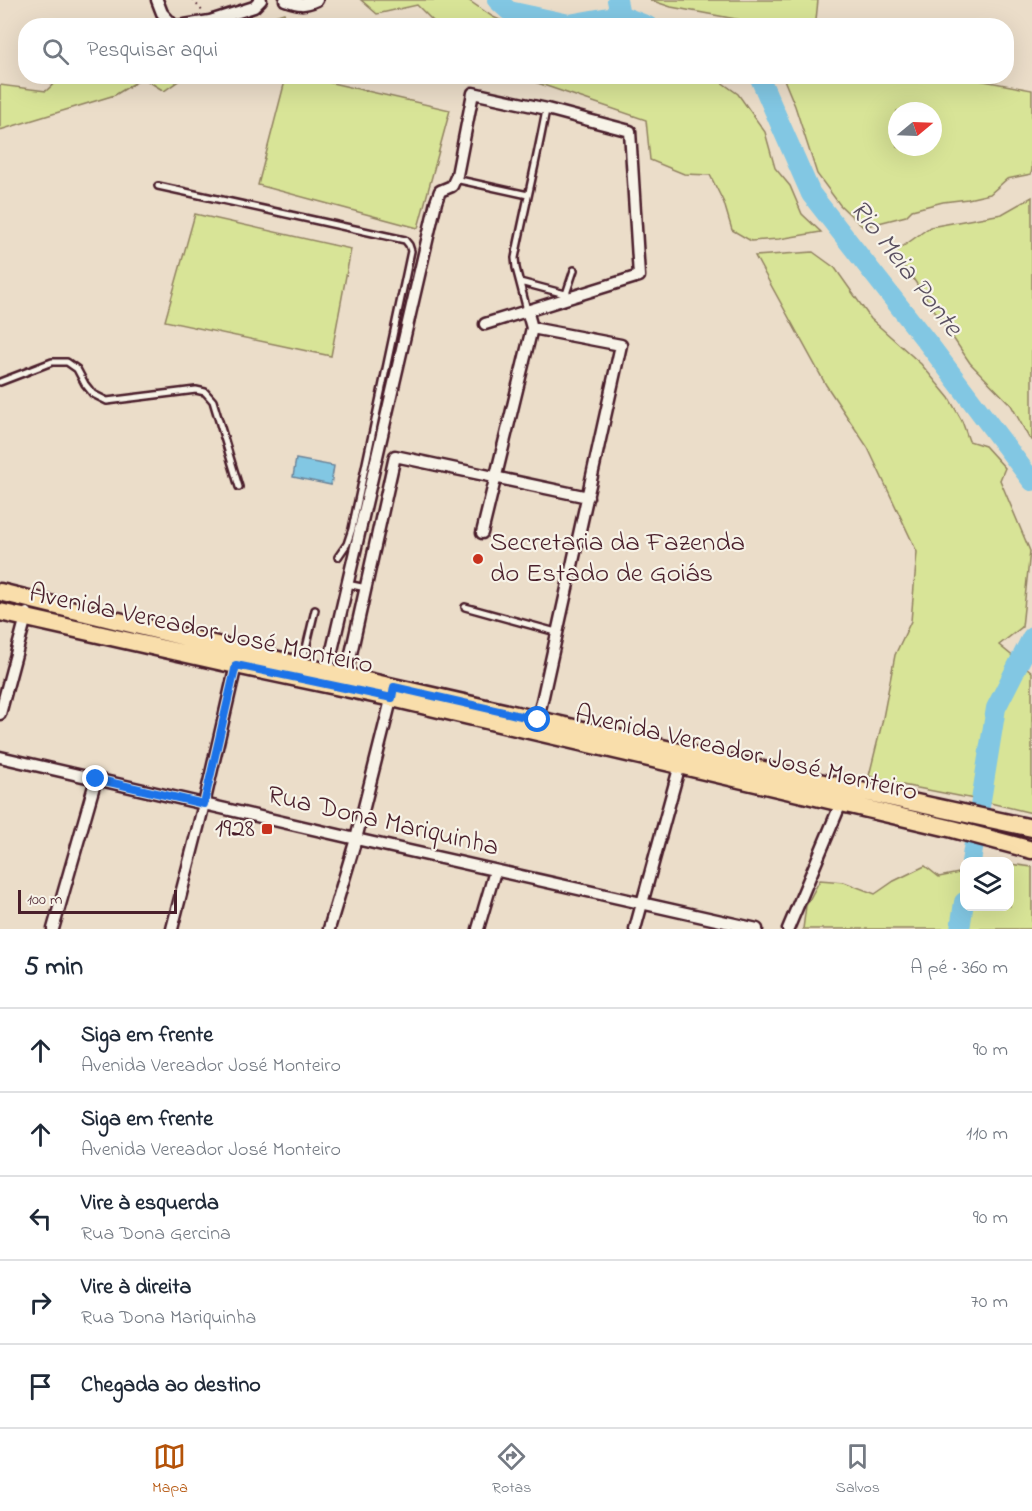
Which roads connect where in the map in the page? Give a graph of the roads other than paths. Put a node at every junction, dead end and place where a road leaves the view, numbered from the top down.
1 (157, 0) edge
2 (285, 0) edge
3 (317, 0) edge
4 (254, 2) edge
5 (167, 18) edge
6 (217, 18) edge
7 (546, 109) junction
8 (455, 179) junction
9 (158, 186) dead end
10 (528, 195) junction
11 (574, 270) dead end
12 (520, 282) junction
13 (570, 295) junction
14 (527, 310) junction
15 (485, 324) dead end
16 (532, 328) junction
17 (0, 382) edge
18 (495, 477) junction
19 (239, 487) dead end
20 (588, 497) junction
21 (482, 533) dead end
22 (338, 557) dead end
23 (347, 584) junction
24 (366, 588) junction
25 (0, 592) edge
26 (32, 599) junction
27 (465, 607) dead end
28 (315, 610) dead end
29 (0, 612) edge
30 (26, 619) junction
31 (558, 633) junction
32 (236, 665) junction
33 (302, 666) junction
34 (327, 672) junction
35 (346, 676) junction
36 (393, 693) junction
37 (0, 714) edge
38 (538, 720) junction
39 (0, 757) edge
40 (682, 759) junction
41 (96, 779) junction
42 (841, 803) junction
43 (204, 804) junction
44 (1032, 828) edge
45 (356, 839) junction
46 (1032, 850) edge
47 (495, 871) junction
48 (643, 904) junction
49 (53, 929) edge
50 (172, 929) edge
51 (329, 929) edge
52 (478, 929) edge
53 (635, 929) edge
54 (757, 929) edge
55 (788, 929) edge

1 - 5 street
2 - 3 street
4 - 6 street
7 - 8 street
7 - 10 lane
7 - 13 street
8 - 10 lane
8 - 23 street
9 - 22 lane
10 - 12 lane
11 - 13 lane
12 - 13 lane
12 - 14 lane
13 - 14 street
14 - 15 street
14 - 16 street
16 - 18 street
16 - 20 street
17 - 19 lane
18 - 20 street
18 - 21 street
18 - 24 street
20 - 31 street
23 - 24 lane
23 - 34 street
24 - 35 street
25 - 26 main road, Avenida Vereador José Monteiro
26 - 30 street
26 - 33 main road, Avenida Vereador José Monteiro
27 - 31 lane
28 - 33 lane
29 - 30 main road, Avenida Vereador José Monteiro
30 - 32 main road, Avenida Vereador José Monteiro
30 - 37 street
31 - 38 street
32 - 36 main road, Avenida Vereador José Monteiro
32 - 43 street
33 - 34 main road, Avenida Vereador José Monteiro
34 - 35 main road, Avenida Vereador José Monteiro
35 - 36 main road, Avenida Vereador José Monteiro
36 - 38 main road, Avenida Vereador José Monteiro
36 - 40 main road, Avenida Vereador José Monteiro
36 - 45 street
38 - 40 main road, Avenida Vereador José Monteiro
39 - 41 street, Rua Dona Mariquinha
40 - 42 main road, Avenida Vereador José Monteiro
40 - 44 main road, Avenida Vereador José Monteiro
40 - 48 street
41 - 43 street, Rua Dona Mariquinha
41 - 49 street
42 - 46 main road, Avenida Vereador José Monteiro
42 - 55 street
43 - 45 street, Rua Dona Mariquinha
43 - 50 street
45 - 47 street, Rua Dona Mariquinha
45 - 51 street
47 - 48 street, Rua Dona Mariquinha
47 - 52 street
48 - 53 street
48 - 54 street, Rua Dona Mariquinha

